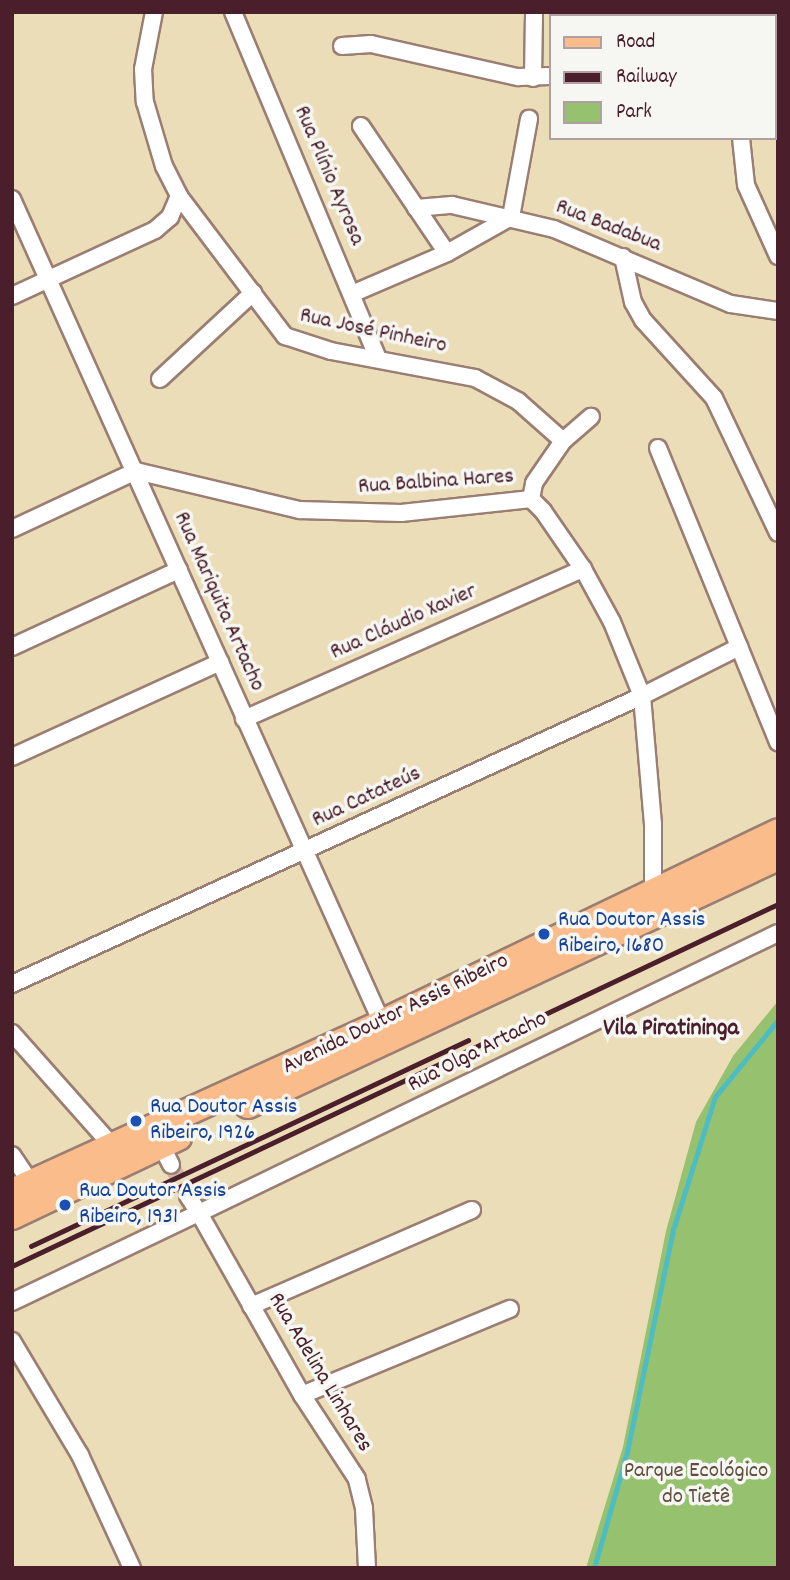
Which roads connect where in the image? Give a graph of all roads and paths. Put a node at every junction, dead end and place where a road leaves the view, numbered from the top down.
1 (154, 12) edge
2 (233, 12) edge
3 (534, 12) edge
4 (342, 46) dead end
5 (548, 76) edge
6 (533, 78) junction
7 (529, 119) dead end
8 (361, 126) dead end
9 (741, 140) edge
10 (179, 196) junction
11 (12, 199) edge
12 (416, 208) junction
13 (511, 217) junction
14 (447, 253) junction
15 (778, 256) edge
16 (623, 257) junction
17 (49, 281) junction
18 (253, 293) junction
19 (354, 293) junction
20 (12, 296) edge
21 (778, 311) edge
22 (377, 359) junction
23 (160, 379) dead end
24 (591, 417) dead end
25 (564, 442) junction
26 (658, 447) dead end
27 (136, 471) junction
28 (531, 499) junction
29 (12, 529) edge
30 (778, 533) edge
31 (583, 569) junction
32 (179, 570) junction
33 (12, 646) edge
34 (739, 647) junction
35 (220, 662) junction
36 (642, 696) junction
37 (244, 719) junction
38 (778, 742) edge
39 (12, 758) edge
40 (778, 832) edge
41 (303, 853) junction
42 (778, 857) edge
43 (653, 891) junction
44 (637, 924) junction
45 (778, 933) edge
46 (12, 984) edge
47 (382, 1023) junction
48 (12, 1033) edge
49 (12, 1155) edge
50 (120, 1155) junction
51 (22, 1188) edge
52 (188, 1196) tunnel mouth
53 (472, 1210) dead end
54 (199, 1213) junction
55 (12, 1216) edge
56 (12, 1302) edge
57 (251, 1306) junction
58 (510, 1309) dead end
59 (12, 1341) edge
60 (302, 1395) junction
61 (132, 1568) edge
62 (367, 1568) edge

1 - 10 street, Rua José Pinheiro
2 - 19 street, Rua Plínio Ayrosa
3 - 6 street
4 - 6 street
5 - 6 street
7 - 13 street
8 - 12 street
9 - 15 street
10 - 17 street
10 - 18 street, Rua José Pinheiro
11 - 17 street, Rua Mariquita Artacho
12 - 13 street, Rua Badabua
12 - 14 street
13 - 14 street
13 - 16 street, Rua Badabua
14 - 19 street
16 - 21 street, Rua Badabua
16 - 30 street
17 - 20 street
17 - 27 street, Rua Mariquita Artacho
18 - 22 street, Rua José Pinheiro
18 - 23 street
19 - 22 street, Rua Plínio Ayrosa
22 - 25 street, Rua José Pinheiro
24 - 25 street
25 - 28 street
26 - 34 street
27 - 28 street, Rua Balbina Hares
27 - 29 street
27 - 32 street, Rua Mariquita Artacho
28 - 31 street, Rua Balbina Hares
31 - 36 street, Rua Balbina Hares
31 - 37 street, Rua Cláudio Xavier
32 - 33 street
32 - 35 street, Rua Mariquita Artacho
34 - 36 street, Rua Catateús
34 - 38 street
35 - 37 street, Rua Mariquita Artacho
35 - 39 street
36 - 41 street, Rua Catateús
36 - 43 street, Rua Balbina Hares
37 - 41 street, Rua Mariquita Artacho
40 - 43 main road, Avenida Doutor Assis Ribeiro
41 - 46 street, Rua Catateús
41 - 47 street, Rua Mariquita Artacho
42 - 44 main road, Avenida Doutor Assis Ribeiro
43 - 44 main road
43 - 47 main road, Avenida Doutor Assis Ribeiro
44 - 50 main road, Avenida Doutor Assis Ribeiro
45 - 54 street, Rua Olga Artacho
47 - 50 main road, Avenida Doutor Assis Ribeiro
48 - 50 street
49 - 51 street
50 - 51 main road, Avenida Doutor Assis Ribeiro
50 - 55 main road, Avenida Doutor Assis Ribeiro
52 - 54 street
53 - 57 street
54 - 56 street, Rua Olga Artacho
54 - 57 street, Rua Adelina Linhares
57 - 60 street, Rua Adelina Linhares
58 - 60 street
59 - 61 street
60 - 62 street, Rua Adelina Linhares

